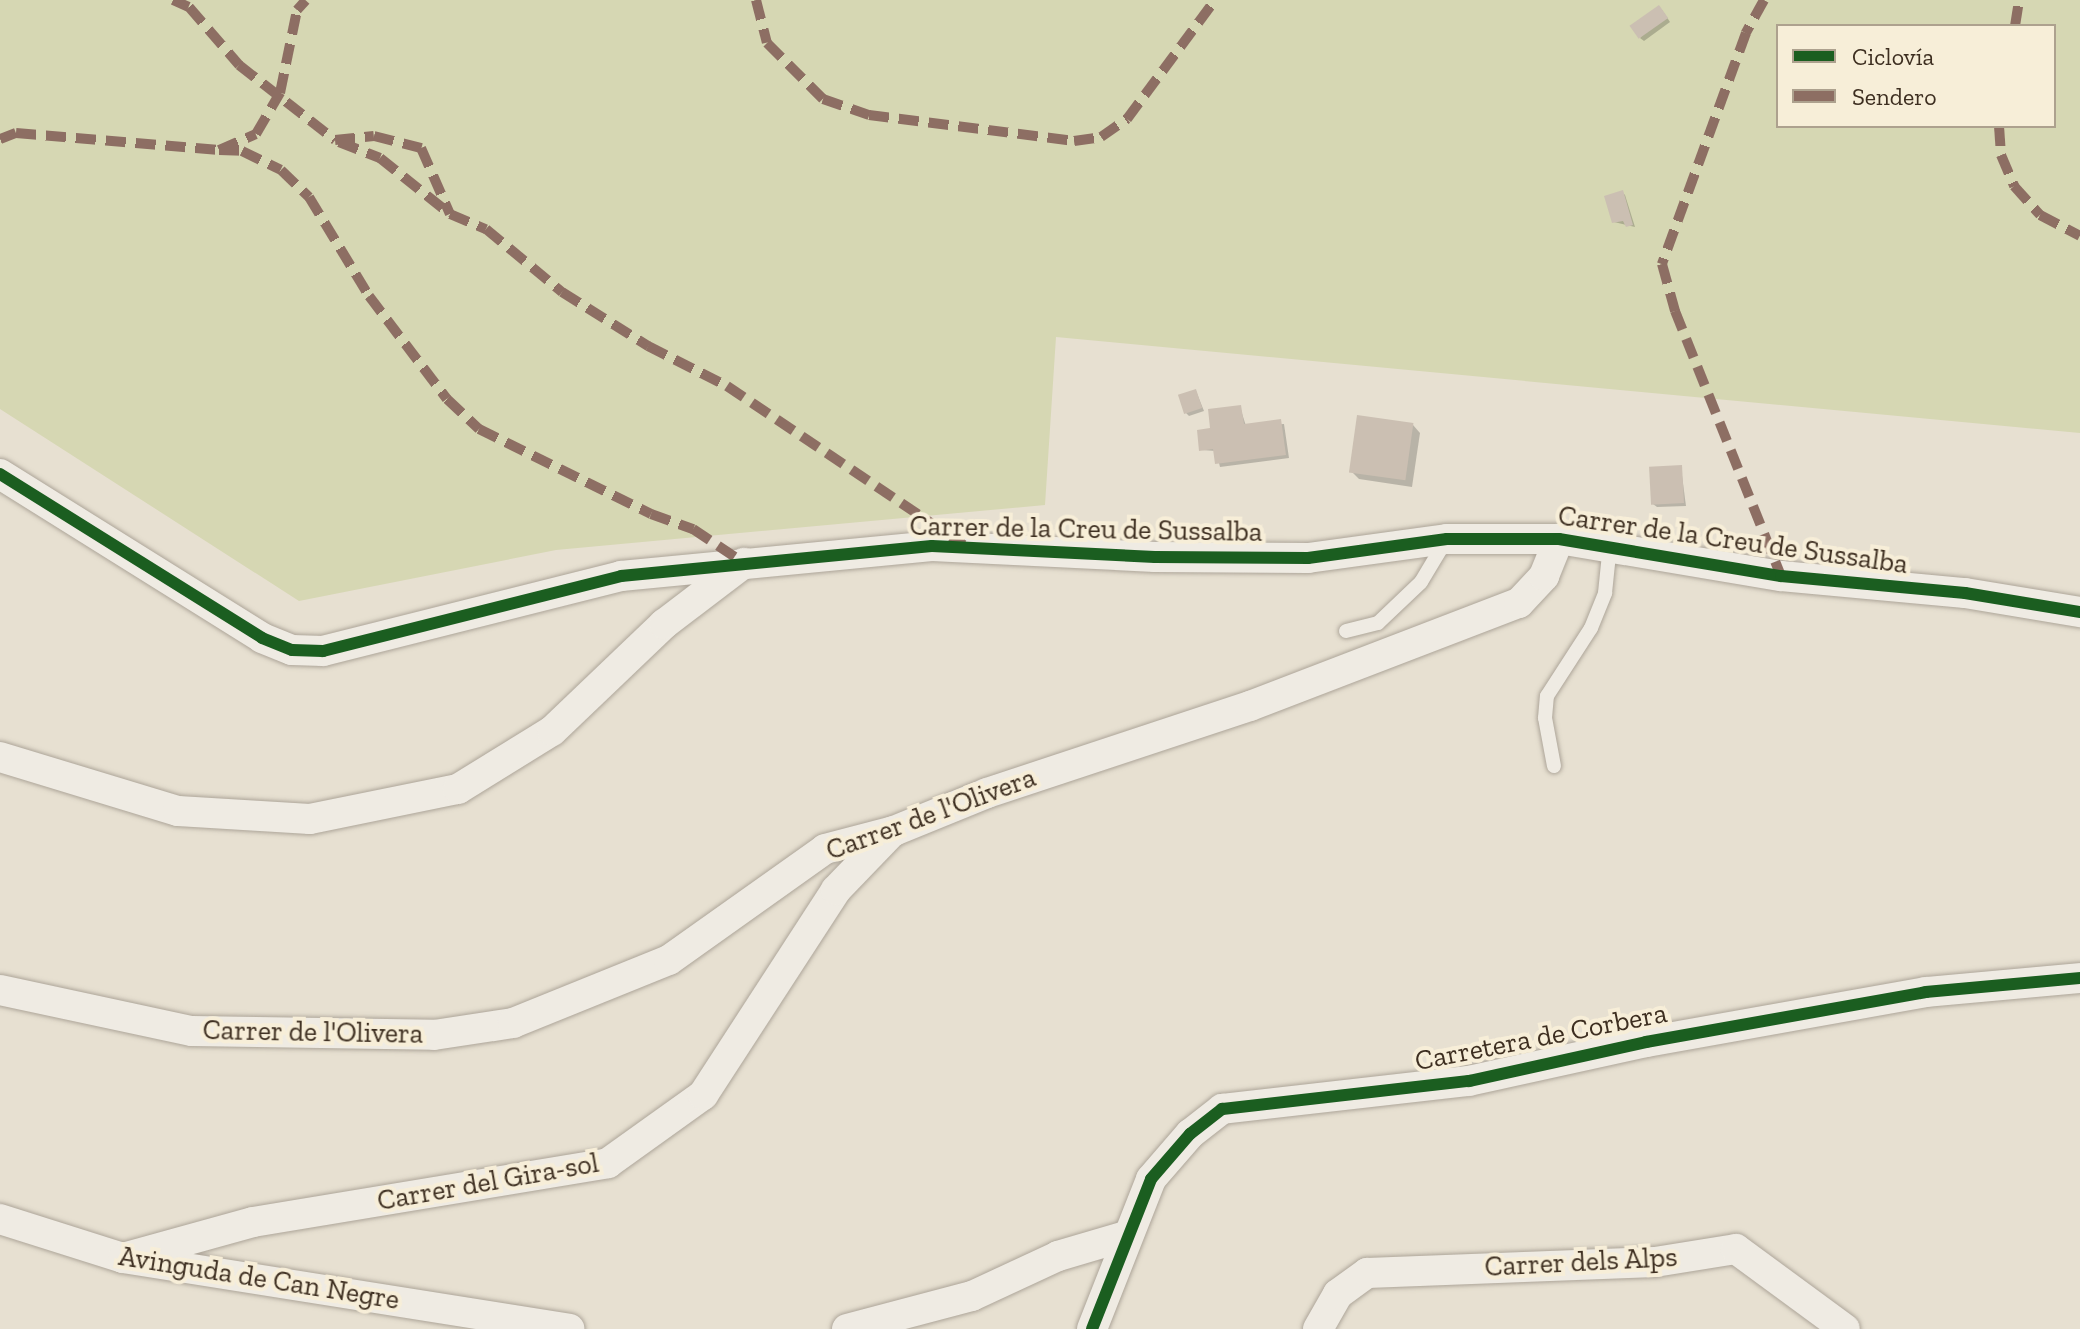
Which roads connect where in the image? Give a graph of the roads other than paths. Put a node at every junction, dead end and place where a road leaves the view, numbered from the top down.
1 (0, 474) edge
2 (1447, 539) junction
3 (1559, 539) junction
4 (1610, 545) junction
5 (744, 563) junction
6 (2080, 612) edge
7 (1346, 631) dead end
8 (0, 757) edge
9 (1554, 766) dead end
10 (894, 831) junction
11 (2080, 978) edge
12 (0, 990) edge
13 (0, 1219) edge
14 (1126, 1236) junction
15 (123, 1258) junction
16 (569, 1329) edge
17 (847, 1329) edge
18 (1092, 1329) edge
19 (1318, 1329) edge
20 (1845, 1329) edge

1 - 5 street, Carrer de la Creu de Sussalba
2 - 3 street, Carrer de la Creu de Sussalba
2 - 5 street, Carrer de la Creu de Sussalba
2 - 7 lane
3 - 4 street, Carrer de la Creu de Sussalba
3 - 10 street, Carrer de l'Olivera
4 - 6 street, Carrer de la Creu de Sussalba
4 - 9 lane
5 - 8 street
10 - 12 street, Carrer de l'Olivera
10 - 15 street, Carrer del Gira-sol
11 - 14 street, Carretera de Corbera
13 - 15 street, Avinguda de Can Negre
14 - 17 street
14 - 18 street, Carretera de Corbera
15 - 16 street, Avinguda de Can Negre
19 - 20 street, Carrer dels Alps

